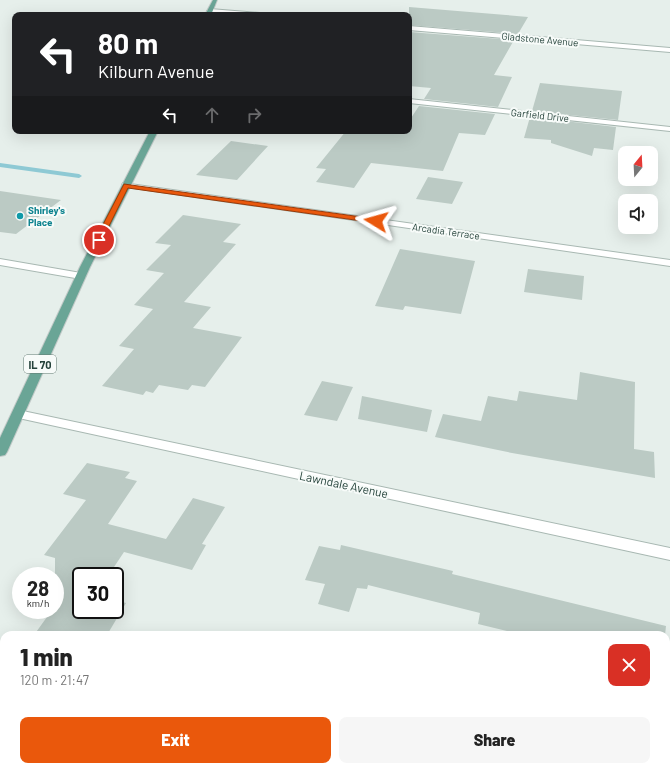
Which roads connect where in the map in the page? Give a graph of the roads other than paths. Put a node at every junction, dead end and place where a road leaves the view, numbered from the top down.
1 (215, 0) edge
2 (209, 12) edge
3 (412, 28) edge
4 (670, 50) edge
5 (412, 101) edge
6 (670, 129) edge
7 (152, 134) edge
8 (126, 186) junction
9 (0, 262) edge
10 (670, 263) edge
11 (81, 276) junction
12 (18, 414) junction
13 (0, 452) edge
14 (670, 554) edge

1 - 2 main road
3 - 4 street, Gladstone Avenue
5 - 6 street, Garfield Drive
7 - 8 main road, IL 70
8 - 10 street, Arcadia Terrace
8 - 11 main road, IL 70
9 - 11 street
11 - 12 main road, IL 70
12 - 13 main road, IL 70
12 - 14 street, Lawndale Avenue

